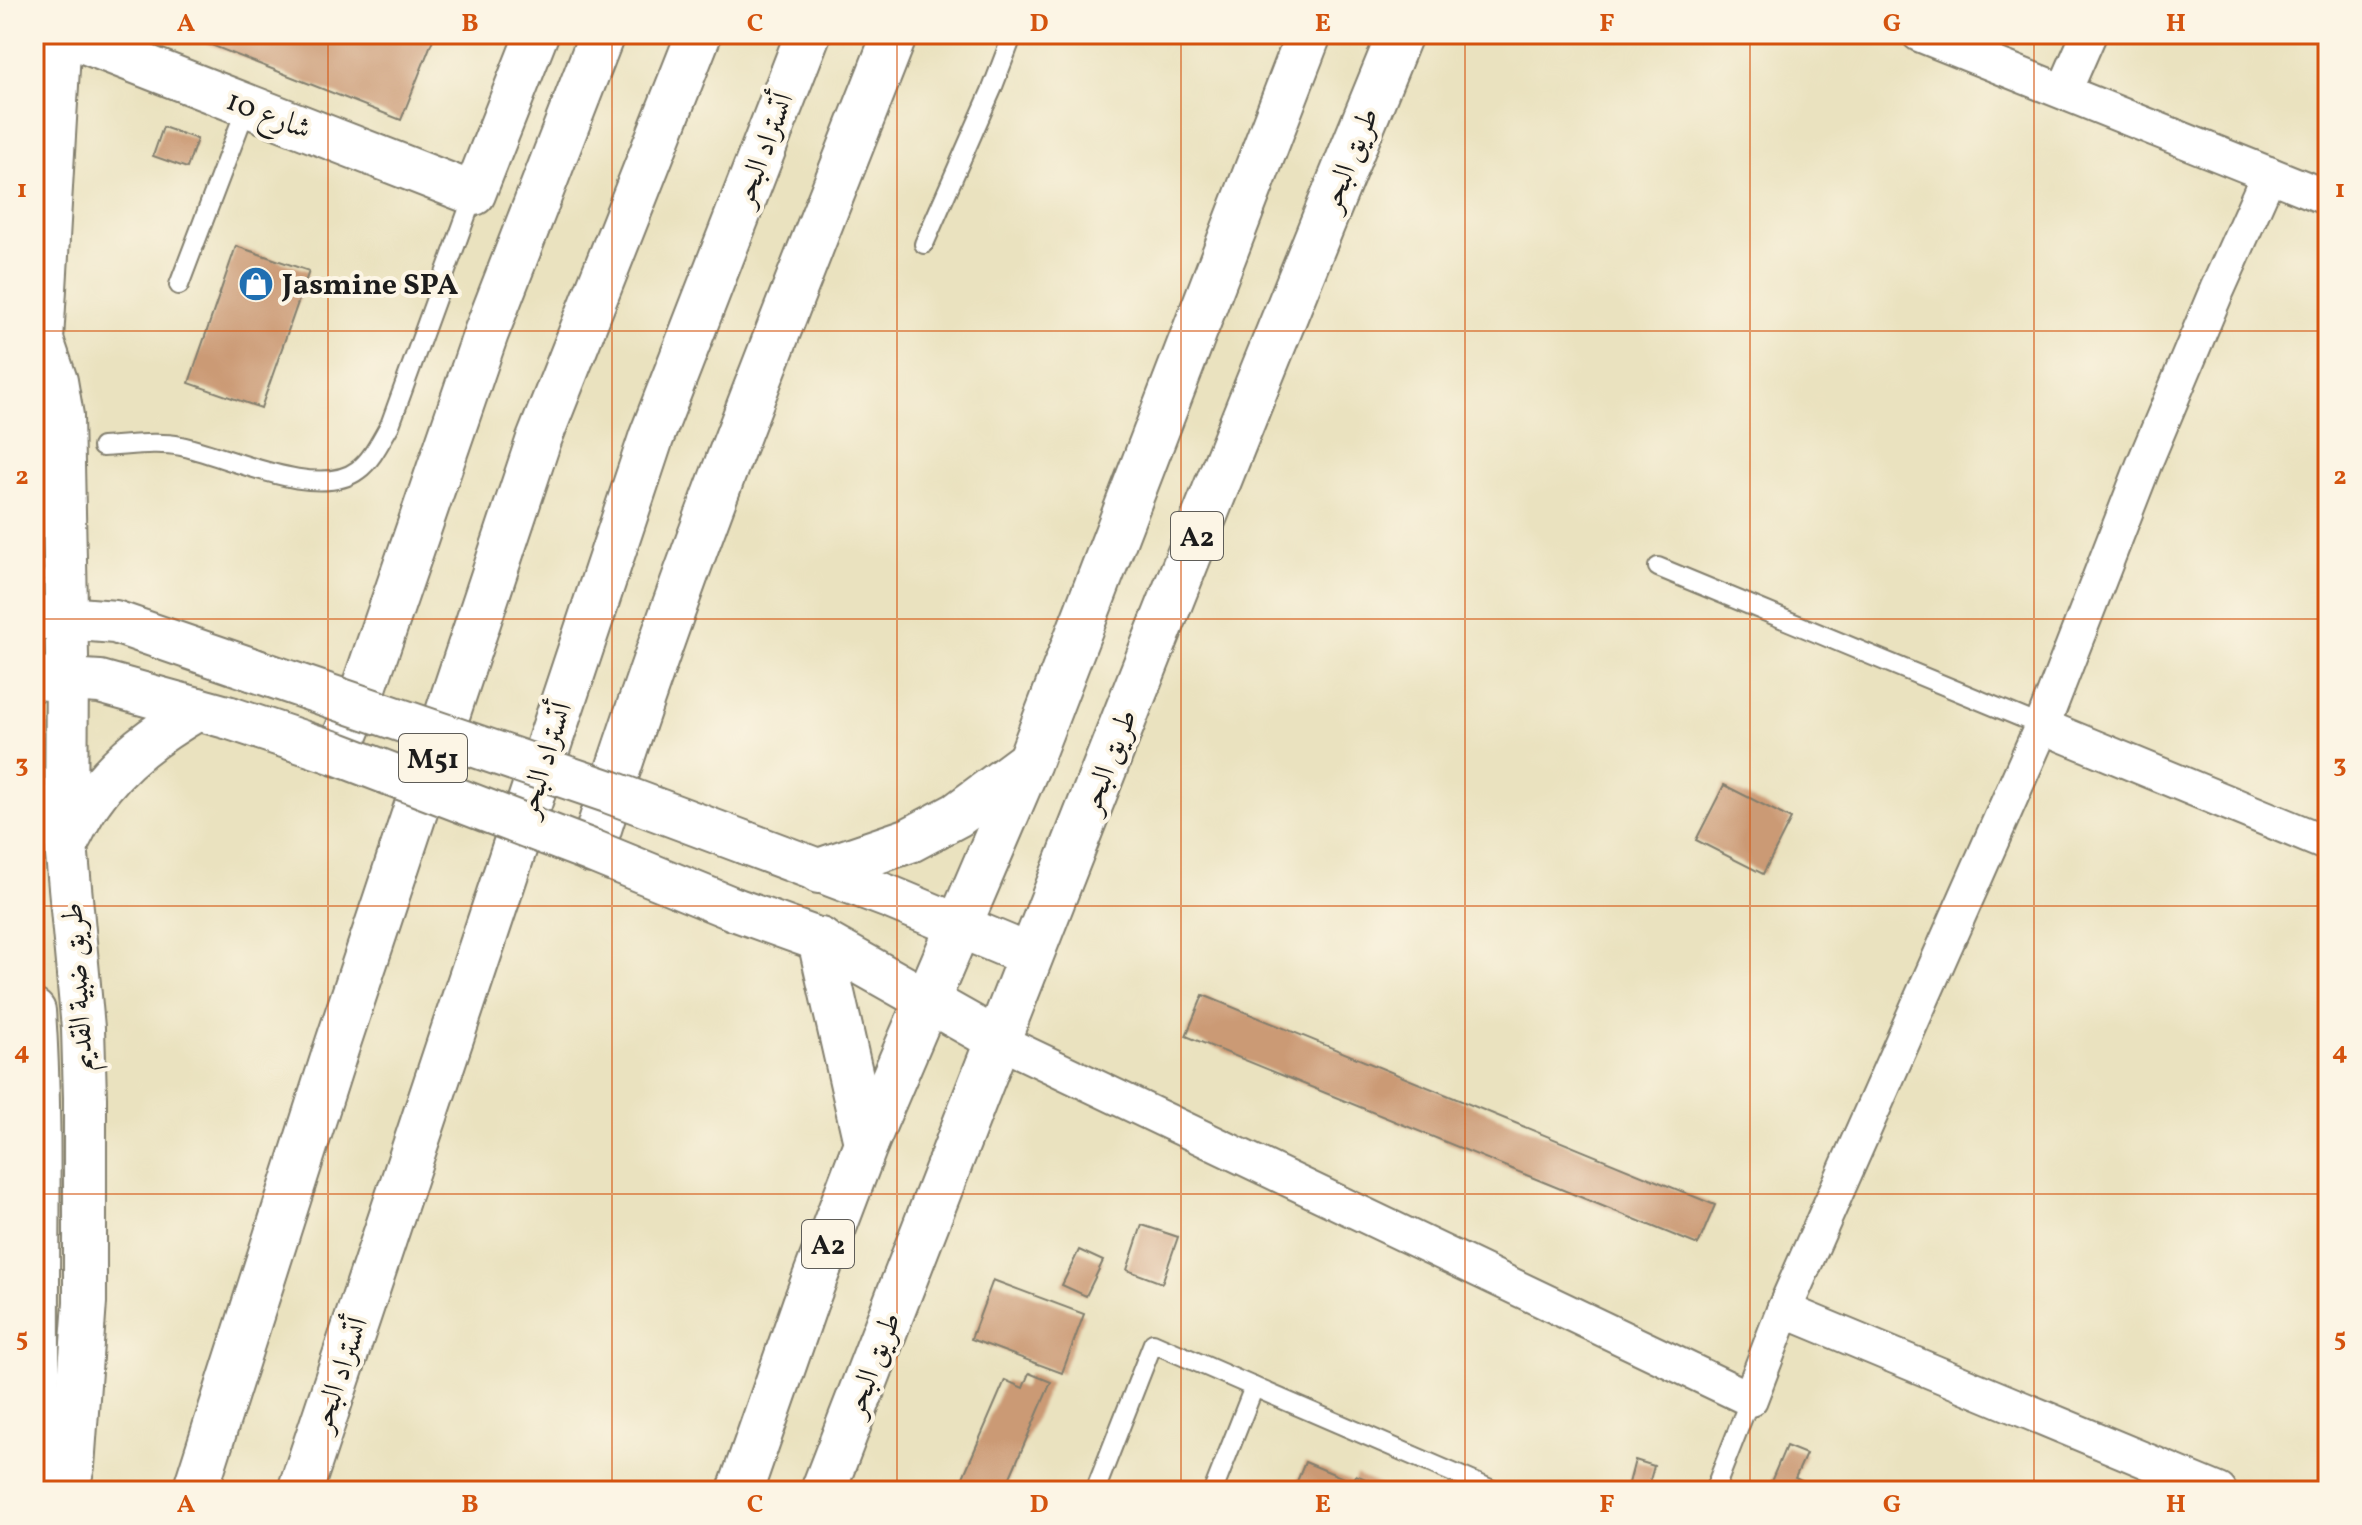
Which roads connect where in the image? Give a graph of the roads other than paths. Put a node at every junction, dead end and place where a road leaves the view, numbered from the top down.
1 (62, 34) edge
2 (537, 34) edge
3 (602, 34) edge
4 (699, 34) edge
5 (808, 34) edge
6 (895, 34) edge
7 (1013, 34) edge
8 (1309, 34) edge
9 (1400, 34) edge
10 (1919, 34) edge
11 (2089, 34) edge
12 (2064, 91) junction
13 (247, 106) junction
14 (2269, 174) junction
15 (474, 194) junction
16 (2328, 198) edge
17 (924, 244) dead end
18 (179, 285) dead end
19 (38, 353) edge
20 (102, 447) dead end
21 (1658, 567) dead end
22 (50, 618) edge
23 (50, 680) edge
24 (358, 705) junction
25 (214, 714) junction
26 (2042, 726) junction
27 (338, 754) junction
28 (1029, 762) junction
29 (610, 792) junction
30 (66, 844) junction
31 (2328, 844) edge
32 (592, 851) junction
33 (819, 871) junction
34 (957, 924) junction
35 (820, 940) junction
36 (1031, 956) junction
37 (926, 1000) junction
38 (34, 1011) edge
39 (34, 1025) edge
40 (83, 1028) junction
41 (997, 1040) junction
42 (866, 1143) junction
43 (1784, 1310) junction
44 (1254, 1387) junction
45 (1750, 1399) junction
46 (45, 1491) edge
47 (67, 1491) edge
48 (195, 1491) edge
49 (300, 1491) edge
50 (740, 1491) edge
51 (823, 1491) edge
52 (1095, 1491) edge
53 (1213, 1491) edge
54 (1495, 1491) edge
55 (1714, 1491) edge
56 (2219, 1491) edge

1 - 13 street, شارع 10
1 - 19 street, طريق ضبية القديم
2 - 15 street
3 - 24 highway
4 - 48 highway, M51
5 - 49 highway, أتستراد البحر
6 - 29 highway
7 - 17 lane
8 - 28 highway, A2
9 - 36 highway, طريق البحر / A2
10 - 12 street
11 - 12 street
12 - 14 street
13 - 15 street, شارع 10
13 - 18 lane
14 - 16 street
14 - 26 street
15 - 20 lane
19 - 22 street, طريق ضبية القديم
21 - 26 lane
22 - 23 street, طريق ضبية القديم
22 - 24 street, bridge
23 - 25 street
23 - 30 street, طريق ضبية القديم
24 - 27 highway
24 - 29 street, bridge
25 - 27 street, bridge
25 - 30 street
26 - 31 street
26 - 43 street
27 - 32 street, bridge
28 - 33 highway
28 - 34 highway, A2
29 - 32 highway
29 - 33 street, bridge
30 - 40 street, طريق ضبية القديم
32 - 35 street, bridge
33 - 34 street
34 - 36 street
34 - 37 highway, A2
35 - 37 street
35 - 42 highway
36 - 41 highway, طريق البحر / A2
37 - 41 street
37 - 42 highway, A2
38 - 39 street, طريق ضبية القديم
39 - 40 street
39 - 46 street, طريق ضبية القديم
40 - 47 street, طريق ضبية القديم
41 - 45 street
41 - 51 highway, طريق البحر / A2
42 - 50 highway, A2
43 - 45 street
43 - 56 street
44 - 52 lane
44 - 53 lane
44 - 54 lane
45 - 55 lane

